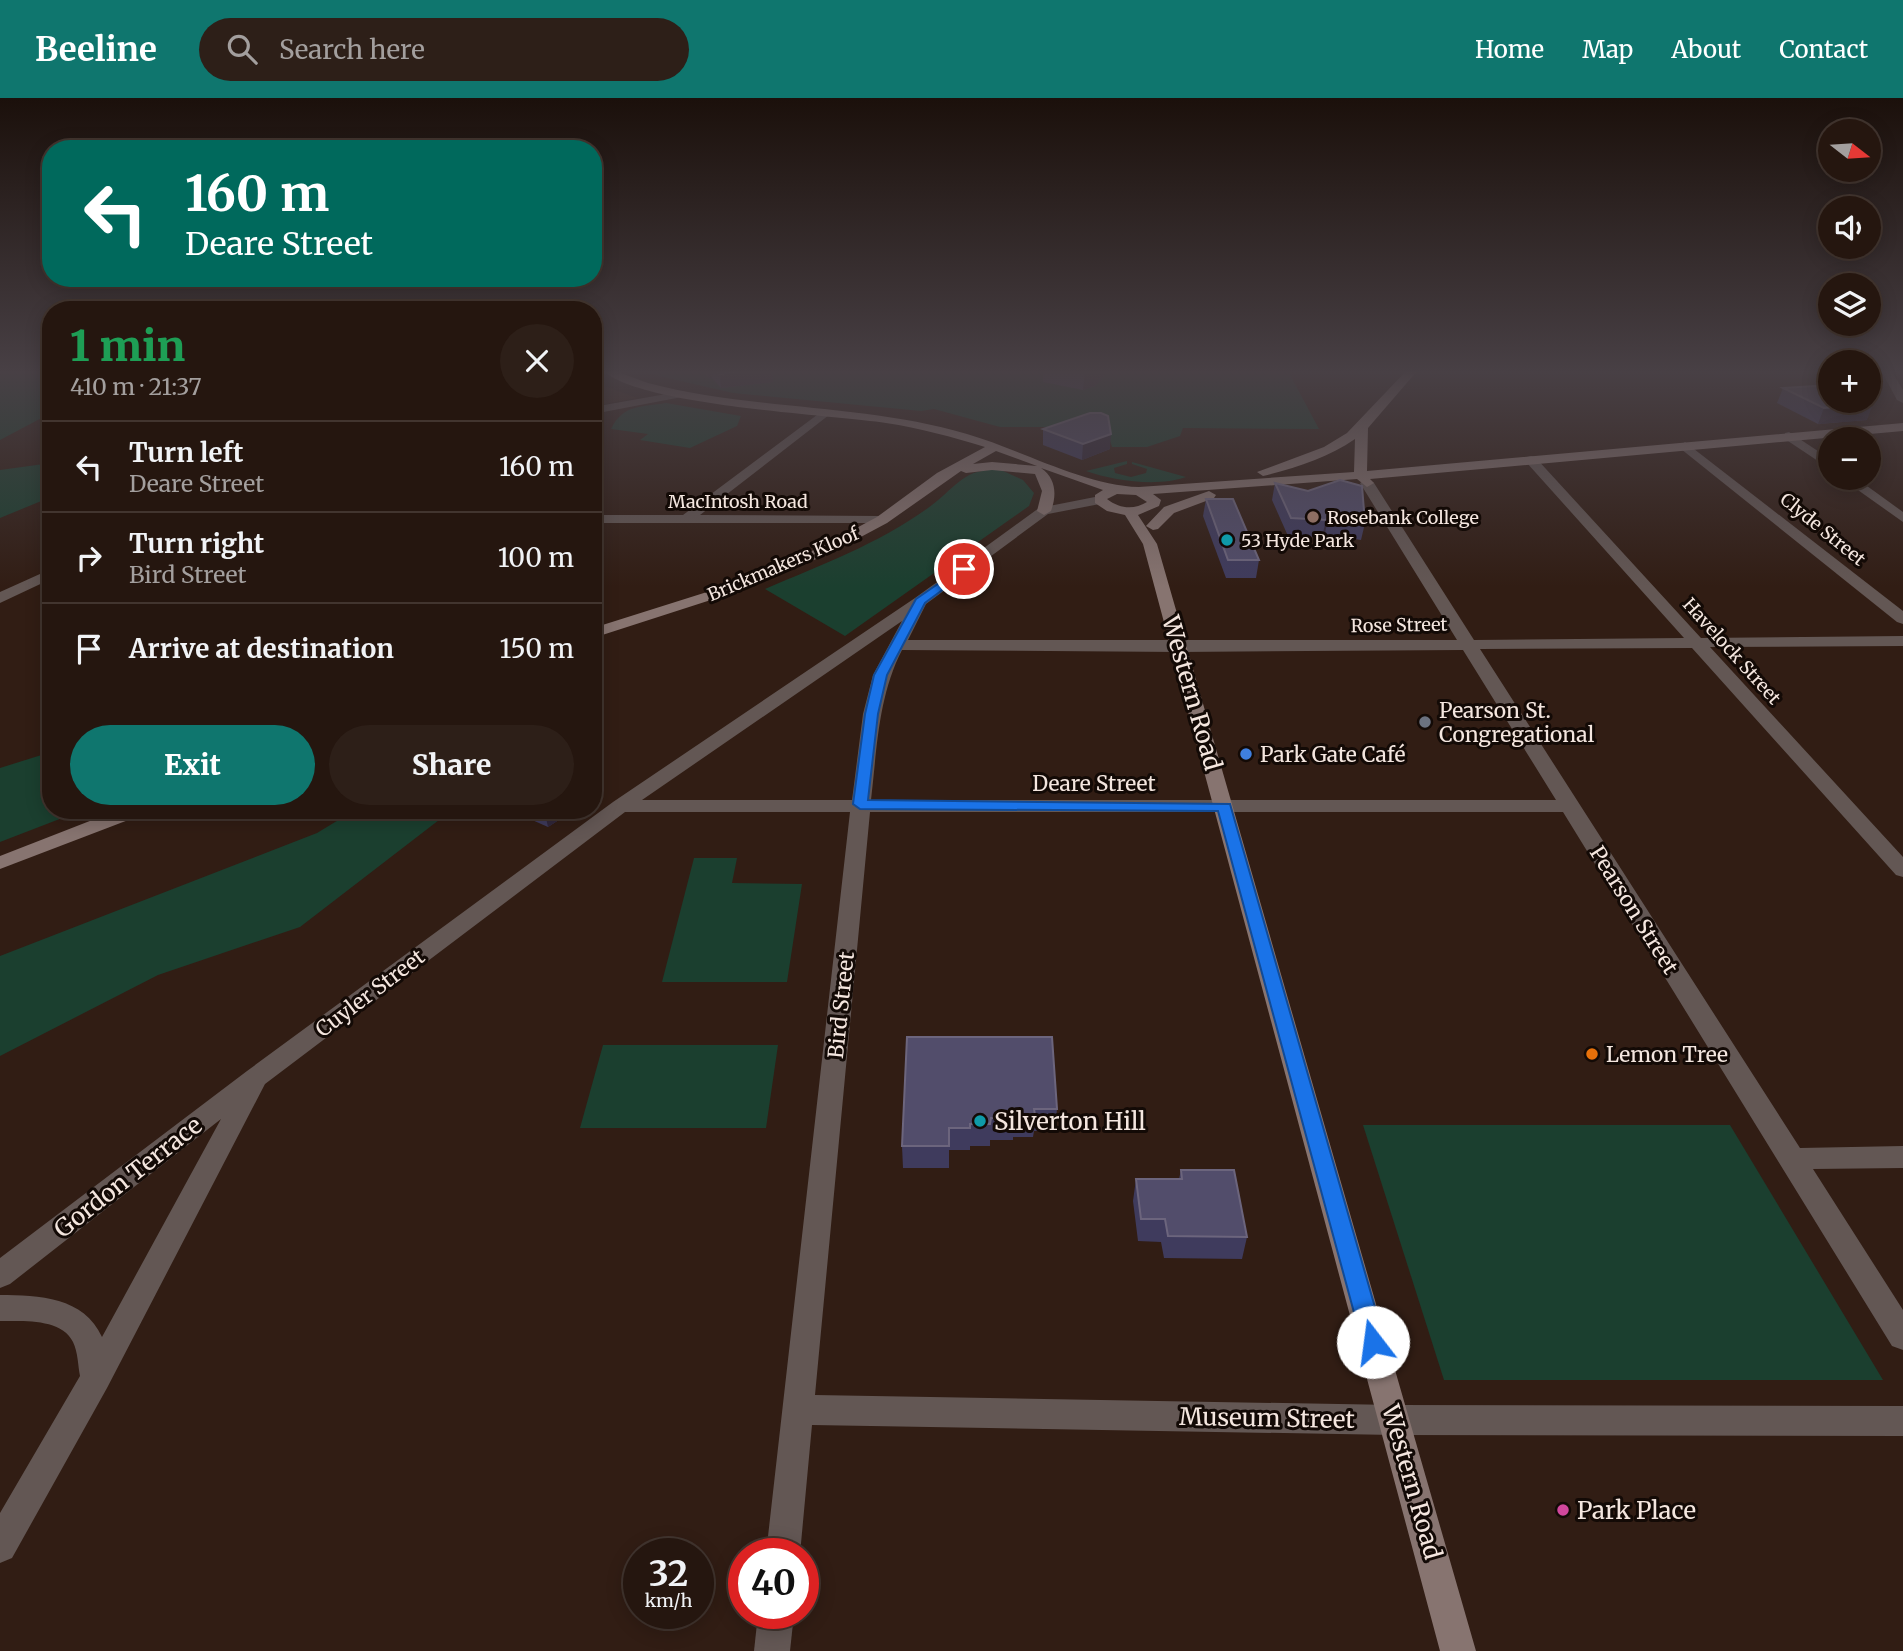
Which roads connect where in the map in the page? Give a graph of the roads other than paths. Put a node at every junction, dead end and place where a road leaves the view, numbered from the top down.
1 (786, 442) edge
2 (959, 442) edge
3 (978, 442) edge
4 (1343, 442) edge
5 (1362, 442) edge
6 (1748, 442) edge
7 (1800, 442) edge
8 (988, 446) junction
9 (1691, 448) junction
10 (1818, 456) edge
11 (1536, 463) junction
12 (1038, 471) junction
13 (1063, 472) junction
14 (942, 476) junction
15 (1363, 479) junction
16 (1231, 483) junction
17 (929, 486) junction
18 (1115, 490) junction
19 (1210, 490) junction
20 (1864, 490) edge
21 (1139, 491) junction
22 (1100, 499) junction
23 (1151, 505) junction
24 (1114, 509) junction
25 (1044, 511) junction
26 (1130, 511) junction
27 (1903, 518) edge
28 (602, 519) edge
29 (685, 520) junction
30 (882, 520) junction
31 (1030, 520) junction
32 (1151, 535) junction
33 (42, 577) edge
34 (0, 598) edge
35 (920, 601) junction
36 (1903, 618) edge
37 (602, 630) edge
38 (1903, 641) edge
39 (1698, 642) junction
40 (1468, 643) junction
41 (895, 645) junction
42 (1179, 647) junction
43 (860, 804) junction
44 (620, 806) junction
45 (1568, 806) junction
46 (1224, 807) junction
47 (114, 819) edge
48 (0, 863) edge
49 (1903, 870) edge
50 (256, 1078) junction
51 (1903, 1157) edge
52 (1792, 1159) junction
53 (0, 1275) edge
54 (0, 1308) edge
55 (1903, 1336) edge
56 (96, 1378) junction
57 (798, 1410) junction
58 (1395, 1420) junction
59 (1903, 1421) edge
60 (785, 1538) edge
61 (0, 1546) edge
62 (774, 1629) edge
63 (772, 1651) edge
64 (1458, 1651) edge

1 - 29 street
2 - 14 street
3 - 8 street
4 - 16 street
5 - 15 street
6 - 9 street
7 - 10 street
8 - 12 street
8 - 13 street
8 - 14 street, Brickmakers Kloof
9 - 11 street
9 - 36 street, Clyde Street
11 - 15 street
11 - 39 street, Havelock Street
12 - 17 street
12 - 22 street
12 - 25 street
13 - 18 street
13 - 19 street
14 - 17 street, Brickmakers Kloof
15 - 16 street
15 - 19 street
15 - 40 street, Pearson Street
16 - 19 street
17 - 30 street, Brickmakers Kloof
18 - 21 street
18 - 22 street
19 - 21 street
19 - 23 street
19 - 32 street
20 - 27 street
21 - 23 street
22 - 24 street
22 - 25 street, Bird Street
23 - 26 street
23 - 32 street, Western Road
24 - 26 street
24 - 31 street, Bird Street
25 - 31 street, Bird Street
26 - 32 street, Western Road
28 - 29 street, MacIntosh Road
29 - 30 street, MacIntosh Road
30 - 37 street, Brickmakers Kloof
31 - 35 street, Bird Street
32 - 42 street, Western Road
33 - 34 street
35 - 41 street, Bird Street
35 - 44 street, Cuyler Street
38 - 39 street, Rose Street
39 - 40 street, Rose Street
39 - 49 street, Havelock Street
40 - 42 street, Rose Street
40 - 45 street, Pearson Street
41 - 42 street, Rose Street
41 - 43 street, Bird Street
42 - 46 street, Western Road
43 - 44 street, Deare Street
43 - 46 street, Deare Street
43 - 57 street, Bird Street
44 - 50 street, Cuyler Street
45 - 46 street, Deare Street
45 - 52 street, Pearson Street
46 - 58 street, Western Road
47 - 48 street
50 - 53 street, Gordon Terrace
50 - 56 street, Cuyler Street
51 - 52 street
52 - 55 street, Pearson Street
54 - 56 street
56 - 61 street, Cuyler Street
57 - 58 street, Museum Street
57 - 60 street, Bird Street
58 - 59 street, Museum Street
58 - 64 street, Western Road
62 - 63 street

